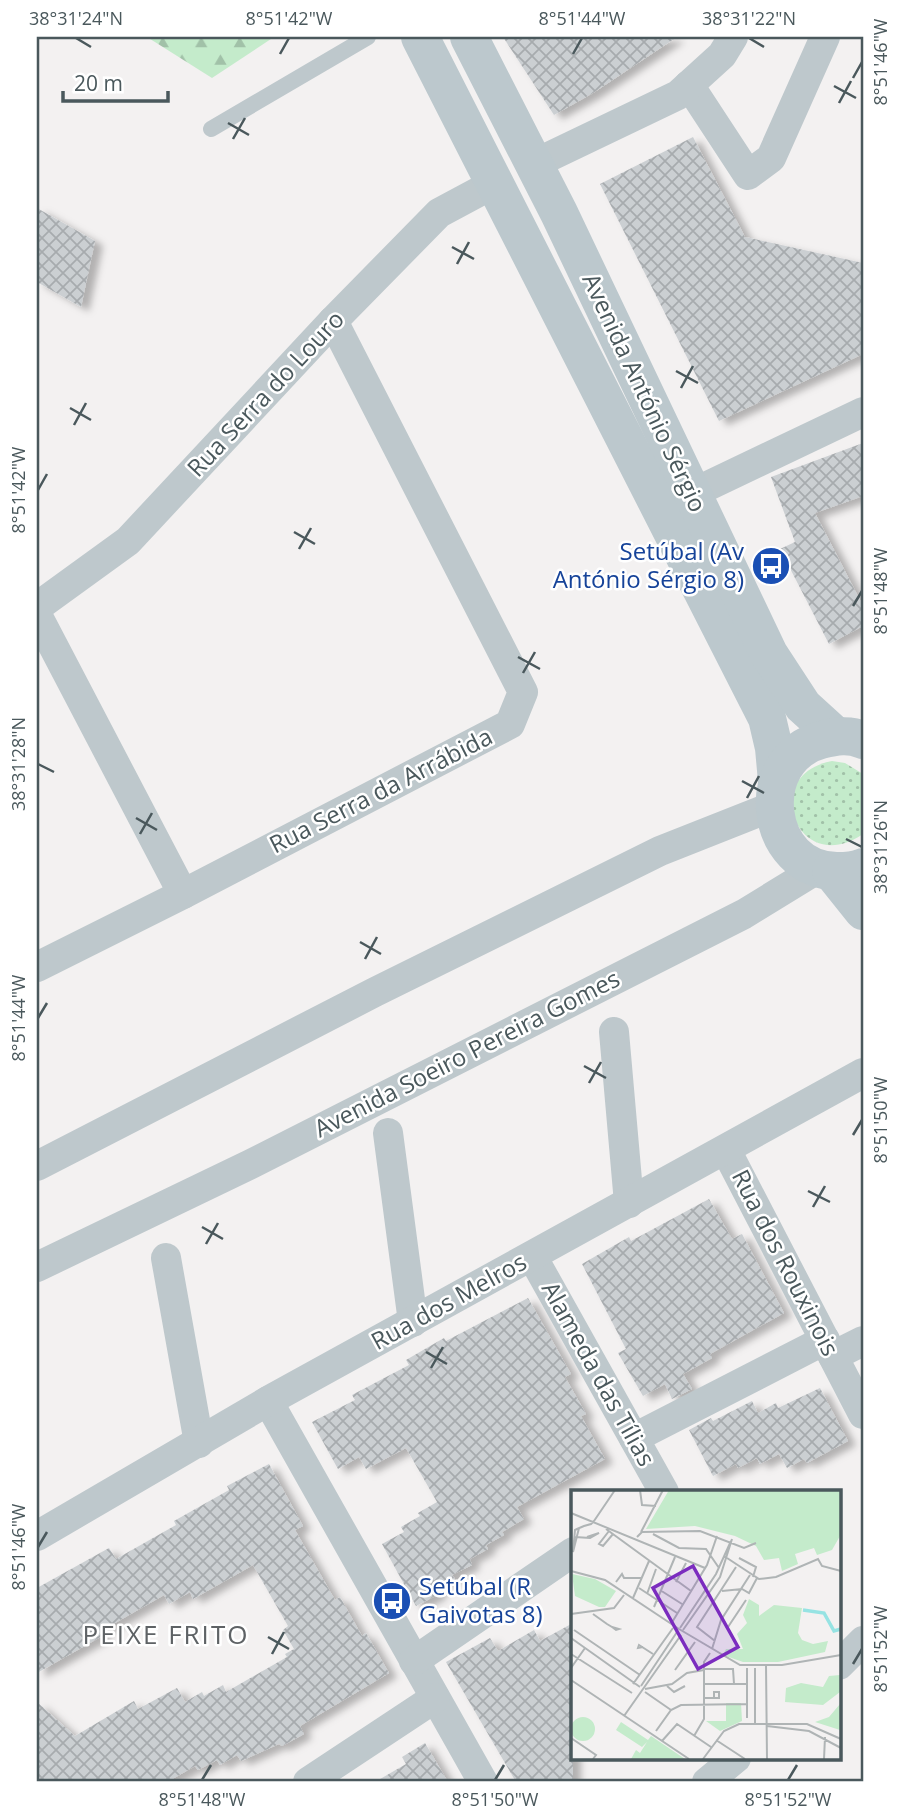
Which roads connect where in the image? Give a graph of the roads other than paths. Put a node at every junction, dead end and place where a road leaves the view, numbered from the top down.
1 (368, 37) edge
2 (421, 37) edge
3 (469, 37) edge
4 (733, 37) edge
5 (825, 37) edge
6 (689, 85) junction
7 (211, 129) dead end
8 (534, 164) junction
9 (495, 183) junction
10 (334, 321) junction
11 (863, 412) edge
12 (691, 494) junction
13 (37, 607) edge
14 (37, 615) edge
15 (855, 737) edge
16 (775, 793) junction
17 (838, 869) edge
18 (183, 894) junction
19 (863, 911) edge
20 (37, 967) edge
21 (614, 1032) dead end
22 (863, 1073) edge
23 (388, 1133) dead end
24 (726, 1150) junction
25 (37, 1166) edge
26 (629, 1203) junction
27 (532, 1256) junction
28 (166, 1258) dead end
29 (37, 1267) edge
30 (413, 1322) junction
31 (863, 1341) edge
32 (829, 1348) junction
33 (268, 1401) junction
34 (863, 1414) edge
35 (634, 1438) junction
36 (199, 1443) junction
37 (662, 1490) edge
38 (37, 1536) edge
39 (571, 1553) edge
40 (863, 1641) edge
41 (414, 1661) junction
42 (841, 1663) edge
43 (435, 1698) junction
44 (735, 1759) edge
45 (308, 1782) edge
46 (483, 1782) edge
47 (707, 1782) edge

1 - 7 lane
2 - 9 main road, Avenida António Sérgio
3 - 8 main road, Avenida António Sérgio
4 - 6 street
5 - 6 street
6 - 8 street
8 - 12 main road, Avenida António Sérgio
9 - 10 street, Rua Serra do Louro
9 - 16 main road, Avenida António Sérgio
10 - 13 street, Rua Serra do Louro
10 - 18 street, Rua Serra da Arrábida
11 - 12 street
12 - 15 main road, Avenida António Sérgio
14 - 18 street
15 - 16 main road
16 - 17 main road
16 - 25 street
17 - 19 main road
17 - 29 street, Avenida Soeiro Pereira Gomes
18 - 20 street, Rua Serra da Arrábida
21 - 26 street
22 - 24 street, Rua dos Melros
23 - 30 street
24 - 26 street, Rua dos Melros
24 - 32 street, Rua dos Rouxinois
26 - 27 street, Rua dos Melros
27 - 30 street, Rua dos Melros
27 - 35 street, Alameda das Tílias
28 - 36 street
30 - 33 street, Rua dos Melros
31 - 32 street
32 - 34 street, Rua dos Rouxinois
32 - 35 street
33 - 36 street, Rua dos Melros
33 - 41 street
35 - 37 street, Alameda das Tílias
36 - 38 street, Rua dos Melros
39 - 41 street
40 - 42 street
41 - 43 street
43 - 45 street
43 - 46 street
44 - 47 street

